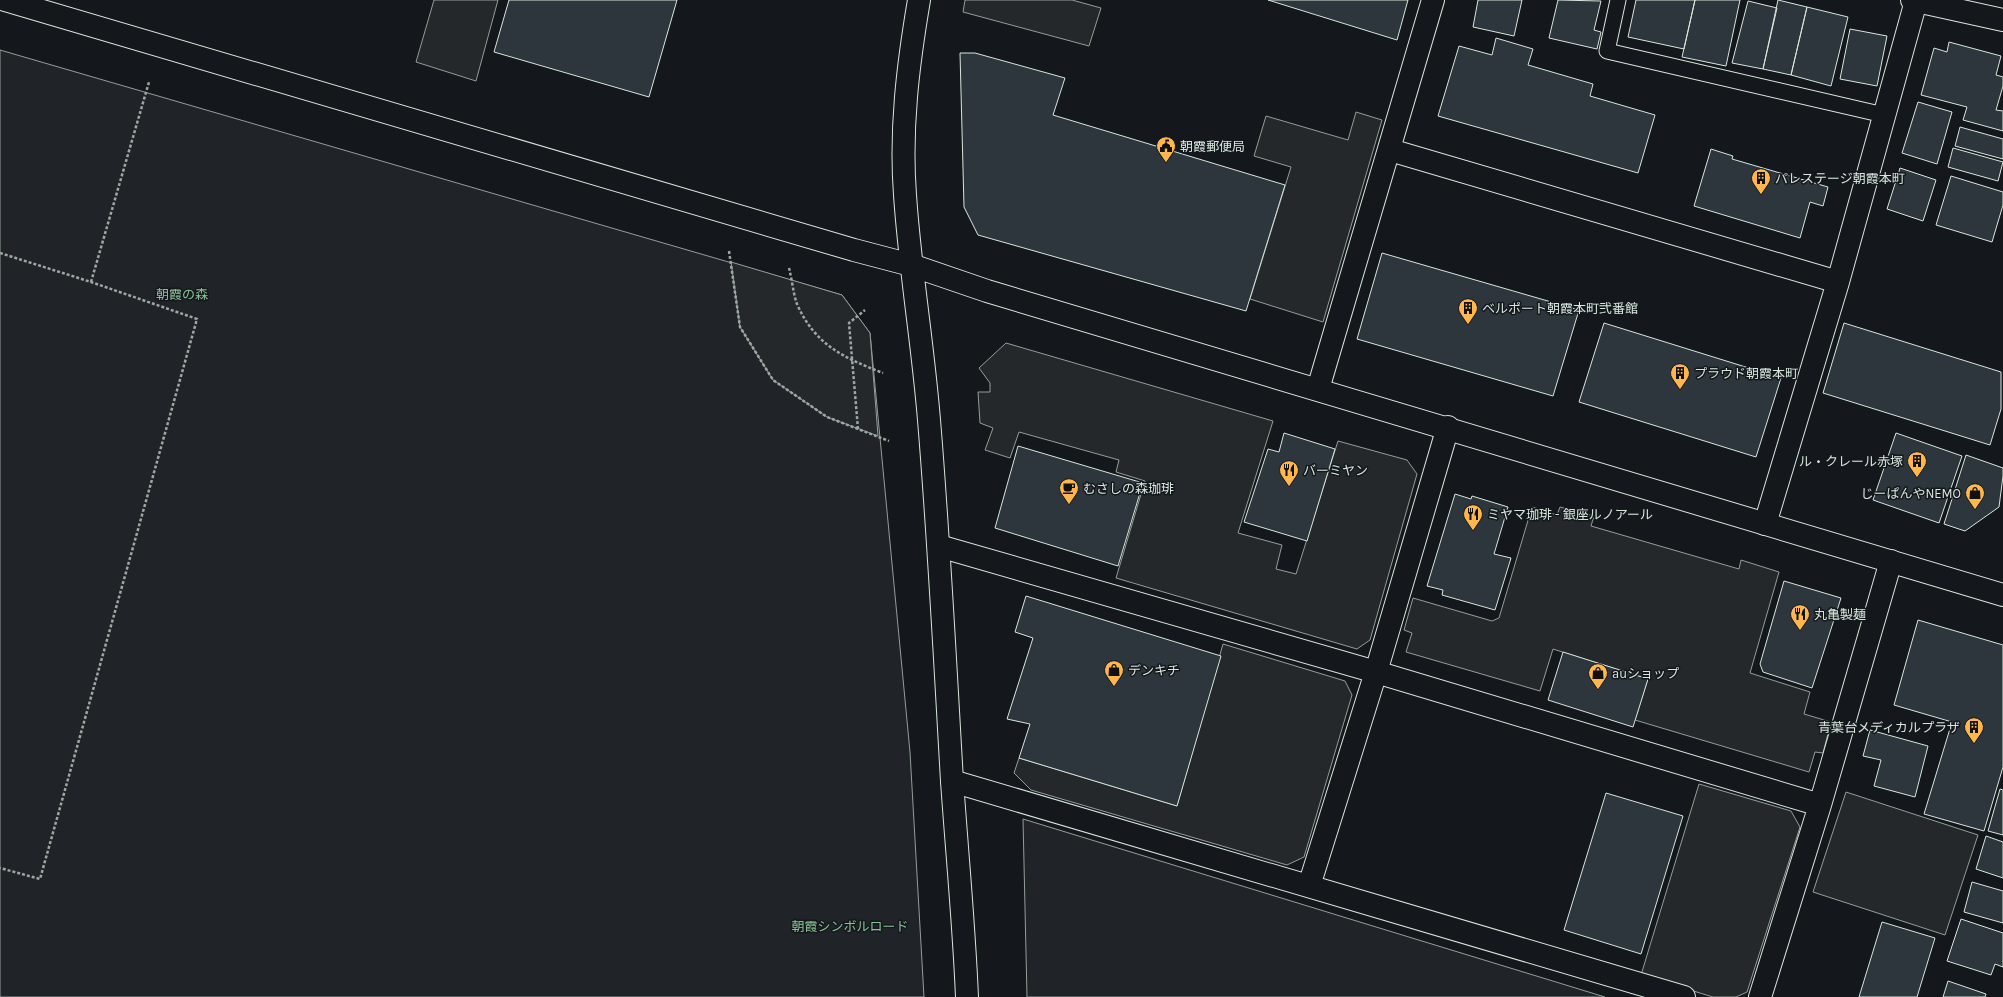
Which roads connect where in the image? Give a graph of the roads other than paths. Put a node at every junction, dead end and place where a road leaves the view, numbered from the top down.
1 (5, 0) edge
2 (919, 0) edge
3 (1433, 0) edge
4 (1618, 0) edge
5 (1914, 0) edge
6 (2003, 20) edge
7 (1884, 115) junction
8 (1390, 150) junction
9 (911, 265) junction
10 (1838, 282) junction
11 (1318, 389) junction
12 (1448, 428) junction
13 (1764, 524) junction
14 (939, 546) junction
15 (1891, 561) junction
16 (2003, 595) edge
17 (1376, 672) junction
18 (952, 781) junction
19 (1820, 805) junction
20 (1309, 886) junction
21 (967, 997) edge
22 (1684, 997) edge
23 (1760, 997) edge

1 - 9 street
2 - 9 street
3 - 8 street
4 - 7 lane
5 - 6 street
5 - 7 street
7 - 10 street
8 - 10 street
8 - 11 street
9 - 11 street
9 - 14 street
10 - 13 street
11 - 12 street
12 - 13 street
12 - 17 street
13 - 15 street
14 - 17 street
14 - 18 street
15 - 16 street
15 - 19 street
17 - 19 street
17 - 20 street
18 - 20 street
18 - 21 street
19 - 23 street
20 - 22 street

